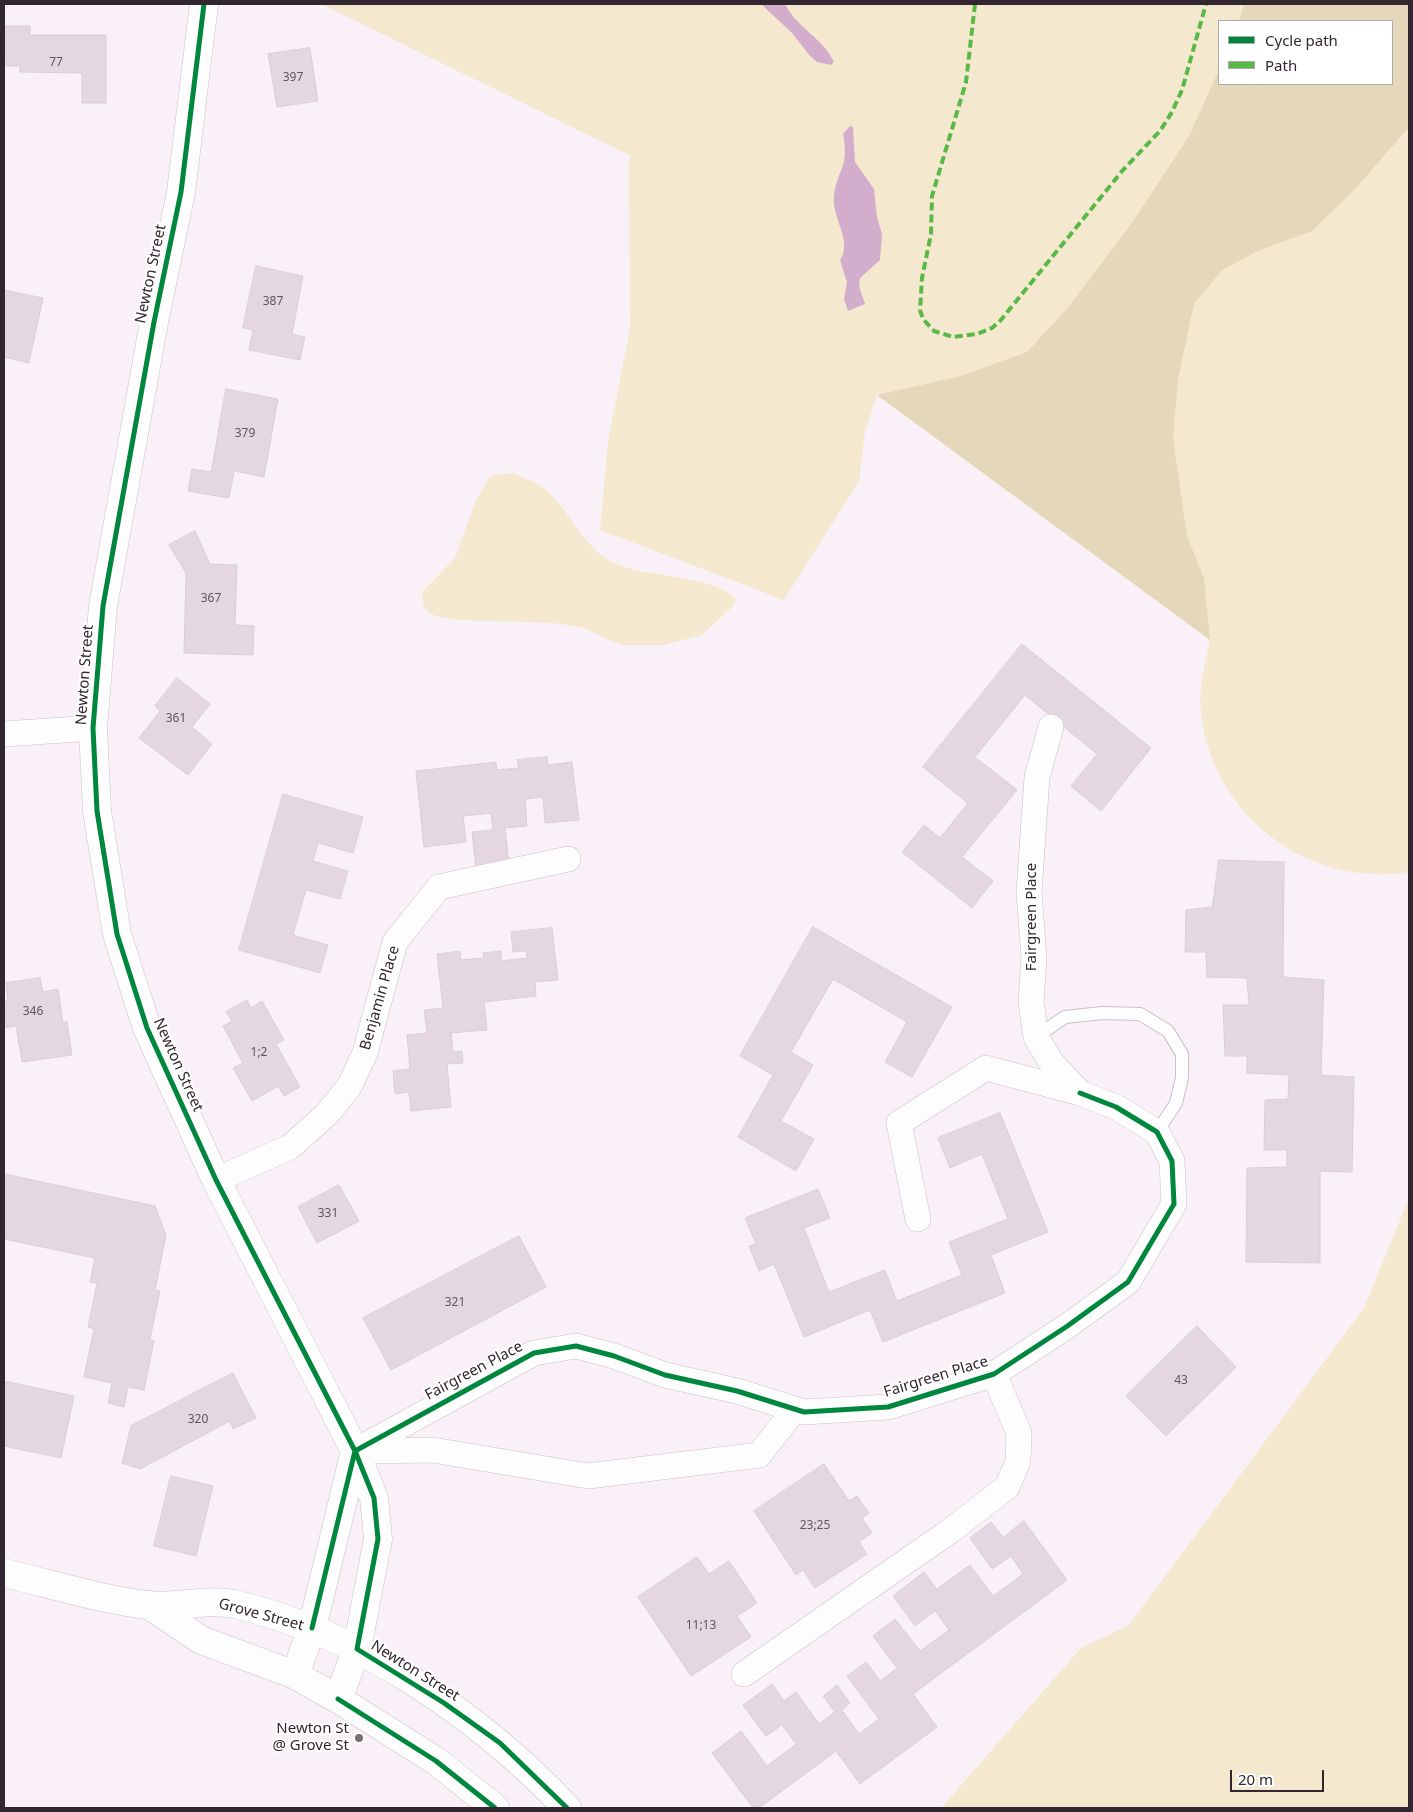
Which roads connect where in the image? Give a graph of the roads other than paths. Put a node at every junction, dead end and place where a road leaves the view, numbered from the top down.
1 (204, 4) edge
2 (1051, 727) dead end
3 (93, 728) junction
4 (4, 734) edge
5 (568, 859) dead end
6 (1036, 1037) junction
7 (1080, 1093) junction
8 (1157, 1132) junction
9 (216, 1180) junction
10 (918, 1219) dead end
11 (994, 1374) junction
12 (795, 1409) junction
13 (355, 1451) junction
14 (4, 1573) edge
15 (149, 1605) junction
16 (312, 1628) junction
17 (358, 1649) junction
18 (744, 1674) dead end
19 (295, 1675) junction
20 (338, 1699) junction
21 (495, 1808) edge
22 (567, 1808) edge

1 - 3 main road, Newton Street
2 - 6 street, Fairgreen Place
3 - 4 street
3 - 9 main road, Newton Street
5 - 9 street, Benjamin Place
6 - 7 street, Fairgreen Place
6 - 8 lane
7 - 8 street, Fairgreen Place
7 - 10 street, Fairgreen Place
8 - 11 street, Fairgreen Place
9 - 13 main road, Newton Street
11 - 12 street, Fairgreen Place
11 - 18 street, Fairgreen Place
12 - 13 street
12 - 13 street, Fairgreen Place
13 - 16 main road
13 - 17 main road, Newton Street
14 - 15 main road, Grove Street
15 - 16 main road, Grove Street
15 - 19 main road, Grove Street
16 - 17 main road, Newton Street
16 - 19 main road
17 - 20 main road, Newton Street
17 - 22 main road, Newton Street
19 - 20 main road
20 - 21 main road

